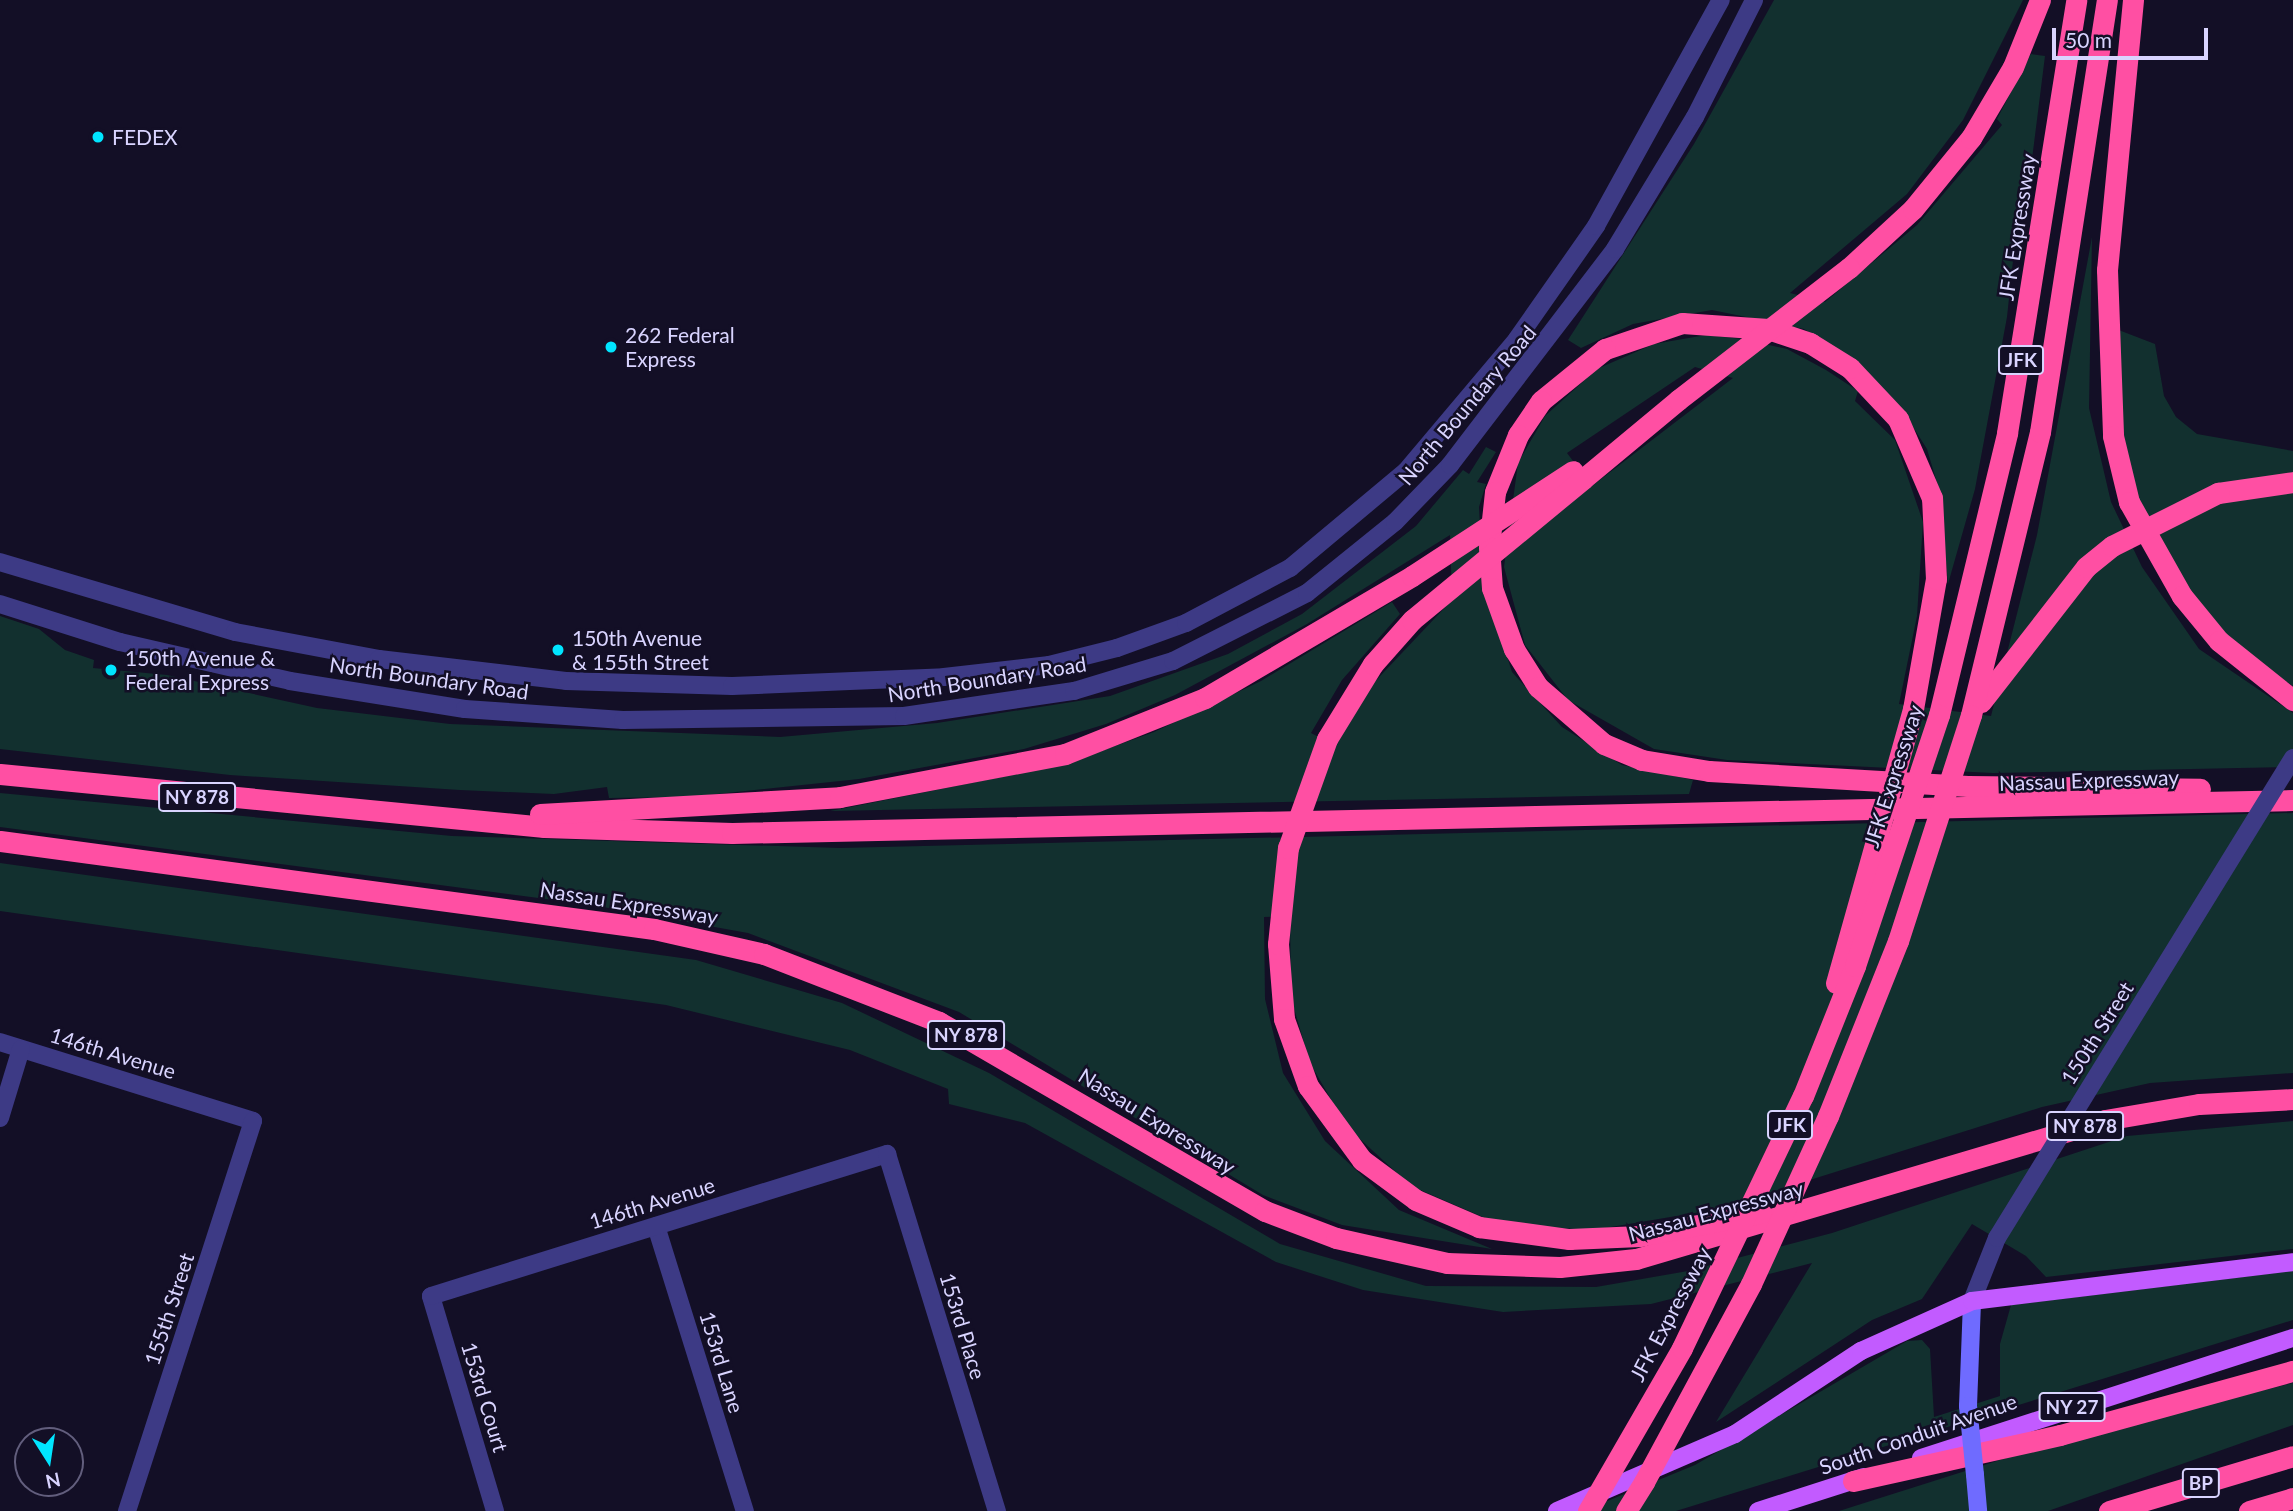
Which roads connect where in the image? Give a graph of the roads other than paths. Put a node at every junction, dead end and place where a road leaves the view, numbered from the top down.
1 (1721, 0) edge
2 (1754, 0) edge
3 (2040, 0) edge
4 (2076, 0) edge
5 (2107, 0) edge
6 (2133, 0) edge
7 (1578, 475) junction
8 (2293, 482) edge
9 (0, 562) edge
10 (0, 604) edge
11 (2293, 700) edge
12 (1971, 715) junction
13 (2293, 758) edge
14 (0, 774) edge
15 (2293, 793) edge
16 (2293, 800) edge
17 (394, 814) junction
18 (0, 841) edge
19 (0, 1042) edge
20 (21, 1049) junction
21 (1803, 1096) junction
22 (2293, 1099) edge
23 (0, 1118) edge
24 (253, 1121) joint
25 (887, 1154) joint
26 (1890, 1186) junction
27 (656, 1226) junction
28 (2293, 1262) edge
29 (431, 1296) joint
30 (1972, 1301) junction
31 (2293, 1338) edge
32 (2293, 1371) edge
33 (2293, 1456) edge
34 (1853, 1481) junction
35 (2293, 1498) edge
36 (127, 1511) edge
37 (495, 1511) edge
38 (745, 1511) edge
39 (996, 1511) edge
40 (1557, 1511) edge
41 (1588, 1511) edge
42 (1626, 1511) edge
43 (1758, 1511) edge
44 (1978, 1511) edge
45 (2109, 1511) edge
46 (2249, 1511) edge

1 - 9 street, North Boundary Road
2 - 10 street, North Boundary Road
3 - 7 highway, bridge
4 - 21 highway, JFK Expressway / JFK, bridge
5 - 12 highway, JFK
6 - 11 highway
7 - 17 highway, bridge
7 - 26 highway, bridge
8 - 12 highway, bridge
12 - 42 highway, JFK, bridge
13 - 30 street, 150th Street, bridge
14 - 17 highway, Nassau Expressway / NY 878
15 - 21 highway, bridge
16 - 17 highway, Nassau Expressway / NY 878
18 - 26 highway, Nassau Expressway / NY 878
19 - 20 street, 146th Avenue
20 - 23 street
20 - 24 street, 146th Avenue
21 - 41 highway, JFK Expressway / JFK, bridge
22 - 26 highway, Nassau Expressway / NY 878
24 - 36 street, 155th Street
25 - 27 street, 146th Avenue
25 - 39 street, 153rd Place
27 - 29 street, 146th Avenue
27 - 38 street, 153rd Lane
28 - 30 main road
29 - 37 street, 153rd Court
30 - 40 main road
30 - 44 main road, 150th Street, bridge
31 - 34 main road, South Conduit Avenue / NY 27
32 - 34 highway
33 - 45 highway, BP
34 - 43 main road, South Conduit Avenue / NY 27
35 - 46 highway, BP

